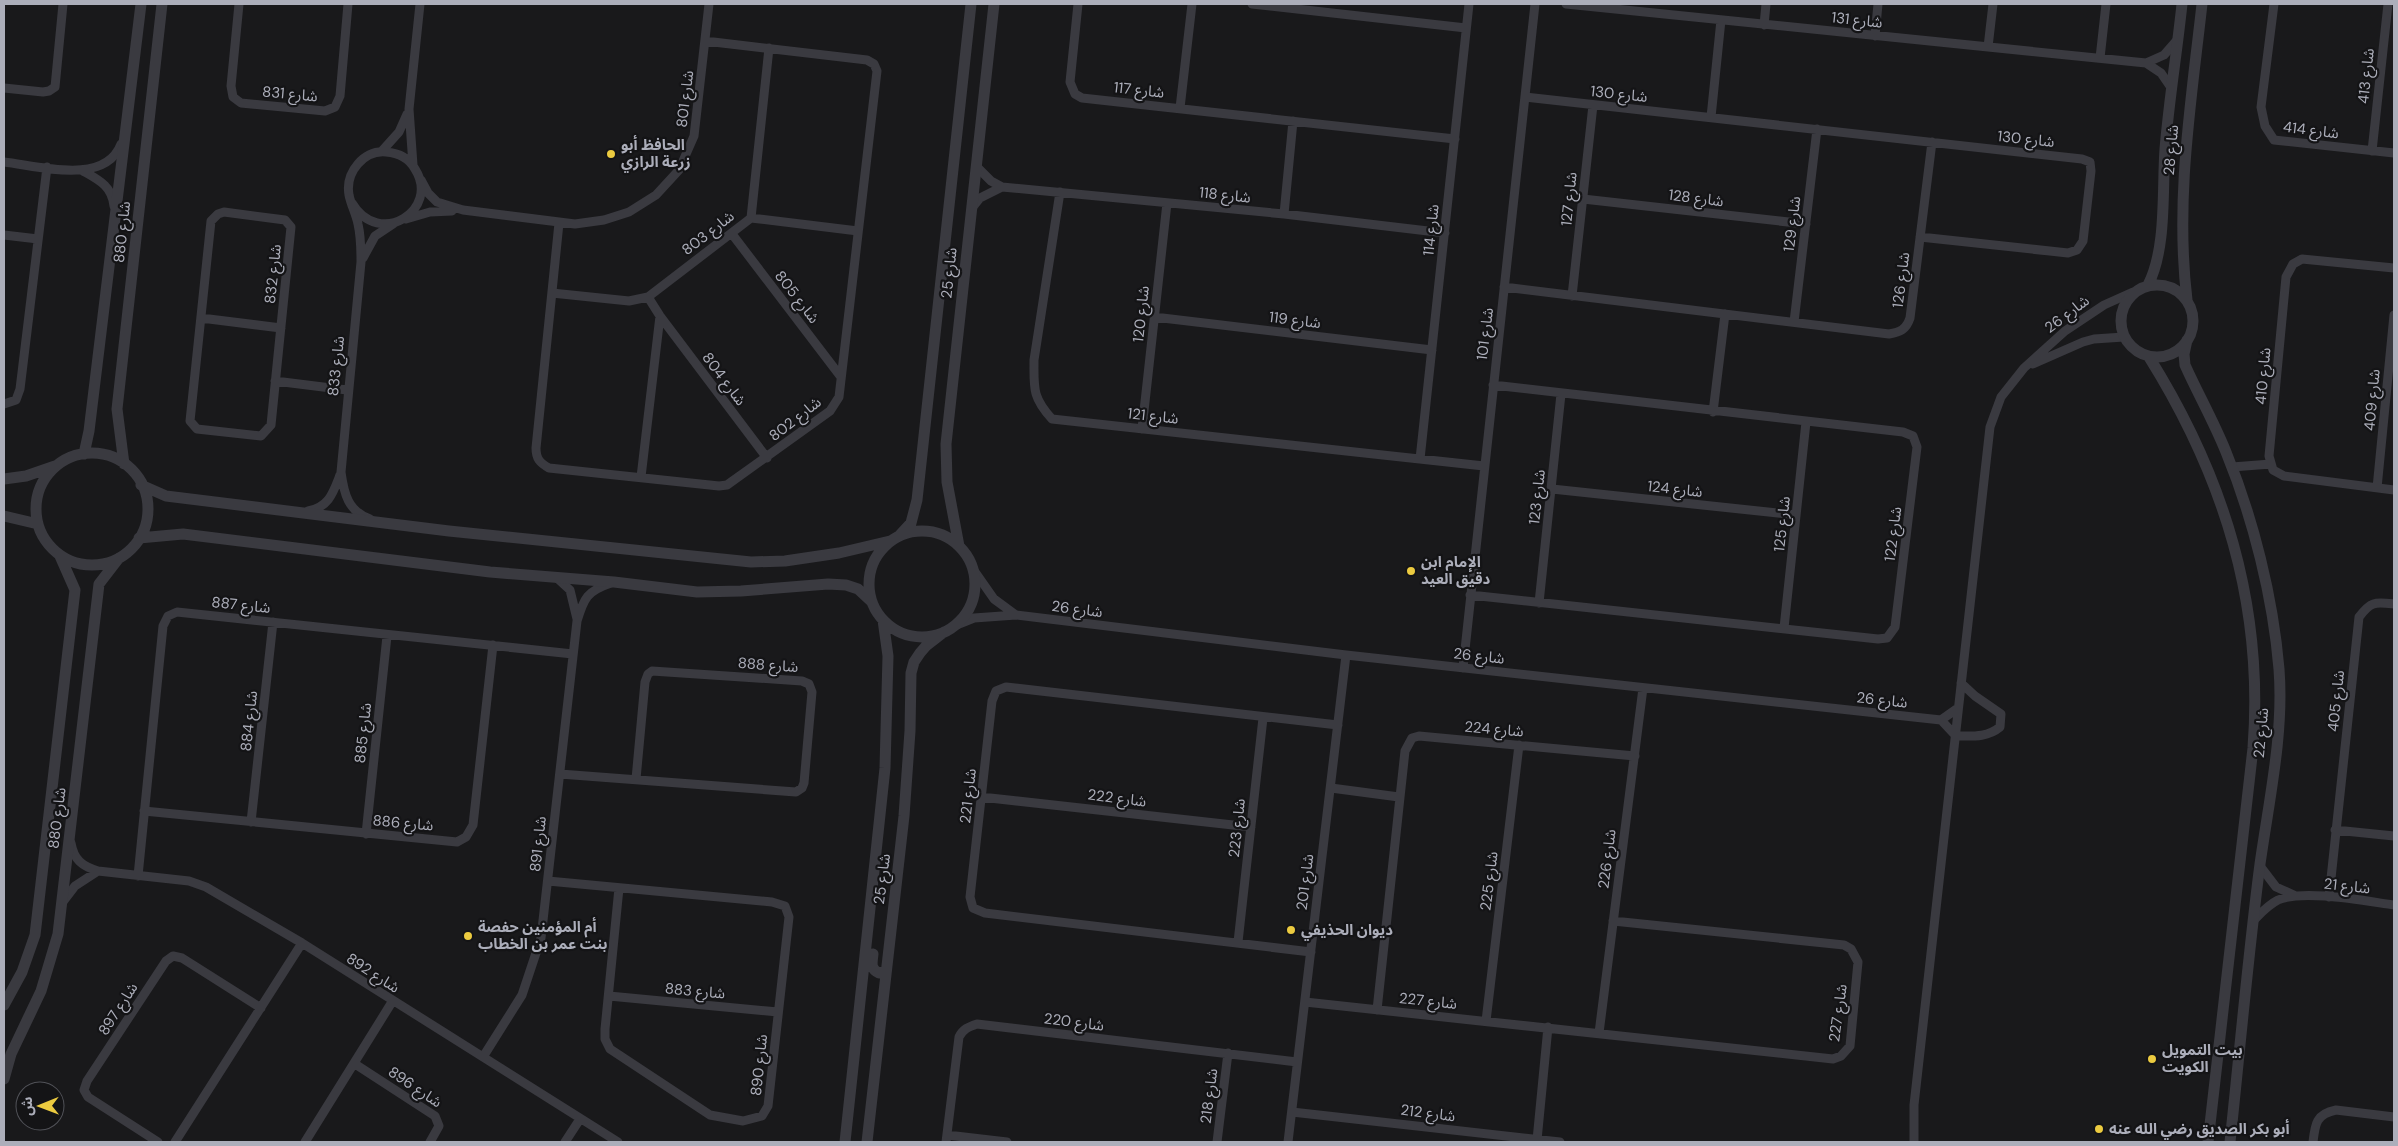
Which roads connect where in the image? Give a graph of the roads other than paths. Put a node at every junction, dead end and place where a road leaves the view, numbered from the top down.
1 (64, 4) edge
2 (141, 4) edge
3 (154, 4) edge
4 (162, 4) edge
5 (239, 4) edge
6 (348, 4) edge
7 (420, 4) edge
8 (710, 4) edge
9 (971, 4) edge
10 (994, 4) edge
11 (1078, 4) edge
12 (1192, 4) edge
13 (1252, 4) edge
14 (1469, 4) edge
15 (1535, 4) edge
16 (1566, 4) edge
17 (1766, 4) edge
18 (1878, 4) edge
19 (1992, 4) edge
20 (2106, 4) edge
21 (2182, 4) edge
22 (2202, 4) edge
23 (2274, 4) edge
24 (2388, 4) edge
25 (1721, 20) junction
26 (1764, 24) junction
27 (1466, 28) junction
28 (1875, 36) junction
29 (2178, 38) junction
30 (158, 39) junction
31 (705, 41) junction
32 (1988, 47) junction
33 (769, 48) junction
34 (2100, 58) junction
35 (2146, 63) junction
36 (4, 88) edge
37 (2173, 90) junction
38 (1525, 98) junction
39 (1593, 105) junction
40 (1180, 108) junction
41 (409, 109) junction
42 (1711, 117) junction
43 (1293, 121) junction
44 (1818, 129) junction
45 (126, 133) junction
46 (1455, 139) junction
47 (1932, 142) junction
48 (2372, 151) junction
49 (381, 152) junction
50 (2394, 153) edge
51 (4, 162) edge
52 (413, 165) junction
53 (976, 166) junction
54 (47, 167) junction
55 (83, 171) junction
56 (419, 177) junction
57 (1002, 187) junction
58 (1060, 192) junction
59 (1583, 199) junction
60 (1168, 202) junction
61 (352, 203) junction
62 (463, 210) junction
63 (971, 210) junction
64 (1284, 214) junction
65 (751, 218) junction
66 (116, 219) junction
67 (398, 222) junction
68 (558, 223) junction
69 (1806, 224) junction
70 (858, 231) junction
71 (1445, 233) junction
72 (732, 234) junction
73 (4, 235) edge
74 (1920, 237) junction
75 (38, 239) junction
76 (361, 262) junction
77 (2394, 268) edge
78 (2148, 284) junction
79 (1504, 287) junction
80 (2134, 292) junction
81 (552, 293) junction
82 (1572, 296) junction
83 (648, 297) junction
84 (2187, 300) junction
85 (1726, 314) junction
86 (2394, 315) edge
87 (660, 316) junction
88 (1154, 317) junction
89 (201, 318) junction
90 (1794, 322) junction
91 (281, 328) junction
92 (2124, 337) junction
93 (2187, 340) junction
94 (1432, 350) junction
95 (2149, 357) junction
96 (2024, 368) junction
97 (841, 376) junction
98 (2391, 380) edge
99 (275, 381) junction
100 (1493, 385) junction
101 (347, 390) junction
102 (1561, 394) junction
103 (4, 404) edge
104 (1714, 412) junction
105 (1806, 422) junction
106 (1142, 429) junction
107 (84, 454) junction
108 (767, 458) junction
109 (1420, 459) junction
110 (124, 464) junction
111 (2272, 464) junction
112 (57, 466) junction
113 (1484, 466) junction
114 (2232, 467) junction
115 (341, 472) junction
116 (640, 477) junction
117 (4, 479) edge
118 (141, 484) junction
119 (2377, 488) junction
120 (1552, 489) junction
121 (2394, 490) edge
122 (299, 513) junction
123 (1796, 515) junction
124 (4, 516) edge
125 (380, 523) junction
126 (38, 524) junction
127 (139, 538) junction
128 (895, 538) junction
129 (959, 546) junction
130 (60, 556) junction
131 (119, 558) junction
132 (973, 569) junction
133 (557, 578) junction
134 (614, 582) junction
135 (1470, 596) junction
136 (872, 602) junction
137 (1539, 603) junction
138 (2394, 604) edge
139 (1016, 615) junction
140 (884, 620) junction
141 (577, 621) junction
142 (273, 622) junction
143 (1784, 628) junction
144 (949, 629) junction
145 (387, 636) junction
146 (492, 645) junction
147 (573, 654) junction
148 (1346, 655) junction
149 (1463, 668) junction
150 (1962, 683) junction
151 (1643, 688) junction
152 (1958, 708) junction
153 (1263, 718) junction
154 (1941, 720) junction
155 (1338, 725) junction
156 (1956, 736) junction
157 (1519, 745) junction
158 (1635, 756) junction
159 (560, 774) junction
160 (636, 779) junction
161 (1330, 788) junction
162 (981, 796) junction
163 (1399, 797) junction
164 (144, 811) junction
165 (252, 822) junction
166 (1250, 827) junction
167 (2336, 830) junction
168 (366, 834) junction
169 (2394, 836) edge
170 (70, 838) junction
171 (877, 854) junction
172 (2260, 866) junction
173 (98, 871) junction
174 (138, 876) junction
175 (548, 881) junction
176 (619, 888) junction
177 (2296, 896) junction
178 (2329, 897) junction
179 (62, 903) junction
180 (2394, 905) edge
181 (2254, 920) junction
182 (1613, 921) junction
183 (1238, 942) junction
184 (302, 943) junction
185 (1311, 952) junction
186 (886, 971) junction
187 (609, 996) junction
188 (392, 1002) junction
189 (1305, 1002) junction
190 (4, 1005) edge
191 (261, 1008) junction
192 (1377, 1010) junction
193 (778, 1012) junction
194 (1486, 1021) junction
195 (1548, 1028) junction
196 (1599, 1033) junction
197 (1228, 1054) junction
198 (483, 1057) junction
199 (1297, 1062) junction
200 (355, 1064) junction
201 (4, 1079) edge
202 (1292, 1112) junction
203 (2394, 1117) edge
204 (580, 1119) junction
205 (946, 1139) edge
206 (1537, 1140) junction
207 (158, 1142) edge
208 (175, 1142) edge
209 (305, 1142) edge
210 (430, 1142) edge
211 (565, 1142) edge
212 (618, 1142) edge
213 (845, 1142) edge
214 (850, 1142) edge
215 (867, 1142) edge
216 (1007, 1142) edge
217 (1216, 1142) edge
218 (1288, 1142) edge
219 (1560, 1142) edge
220 (1914, 1142) edge
221 (2208, 1142) edge
222 (2230, 1142) edge
223 (2314, 1142) edge

1 - 36 street
2 - 45 street, شارع 880
3 - 30 street
4 - 30 street, شارع 880
5 - 6 street, شارع 831
7 - 41 street
8 - 31 street, شارع 801
9 - 128 street, شارع 25
10 - 53 street, شارع 25
11 - 40 street, شارع 117
12 - 40 street
13 - 27 street
14 - 27 street, شارع 114
15 - 38 street, شارع 101
16 - 25 street, شارع 131
17 - 26 street
18 - 28 street
19 - 32 street
20 - 34 street
21 - 29 street, شارع 28
22 - 84 street, شارع 28
23 - 48 street, شارع 414
24 - 48 street, شارع 413
25 - 26 street, شارع 131
25 - 42 street
26 - 28 street, شارع 131
27 - 46 street, شارع 114
28 - 32 street, شارع 131
29 - 35 street
29 - 37 street, شارع 28
30 - 110 street, شارع 880
31 - 33 street, شارع 802
31 - 68 street, شارع 801
32 - 34 street, شارع 131
33 - 65 street, شارع 803
33 - 70 street, شارع 802
34 - 35 street, شارع 131
35 - 37 street
37 - 78 street, شارع 28
38 - 39 street, شارع 130
38 - 79 street, شارع 101
39 - 42 street, شارع 130
39 - 59 street, شارع 127
40 - 43 street, شارع 117
41 - 49 street
41 - 52 street
42 - 44 street, شارع 130
43 - 46 street, شارع 117
43 - 64 street
44 - 47 street, شارع 130
44 - 69 street, شارع 129
45 - 55 street
45 - 66 street, شارع 880
46 - 71 street, شارع 114
47 - 74 street, شارع 126
47 - 74 street, شارع 130
48 - 50 street, شارع 414
49 - 52 street
49 - 61 street
51 - 54 street
52 - 56 street
53 - 57 street
53 - 63 street, شارع 25
54 - 55 street
54 - 75 street
55 - 66 street
56 - 62 street, شارع 801
56 - 67 street
57 - 58 street, شارع 118
57 - 63 street
58 - 60 street, شارع 118
58 - 106 street, شارع 121
59 - 69 street, شارع 128
59 - 82 street, شارع 127
60 - 64 street, شارع 118
60 - 88 street, شارع 120
61 - 67 street
61 - 76 street, شارع 833
62 - 67 street, شارع 801
62 - 68 street, شارع 801
63 - 129 street, شارع 25
64 - 71 street, شارع 118
65 - 70 street
65 - 72 street, شارع 803
66 - 107 street, شارع 880
67 - 76 street, شارع 833
68 - 81 street, شارع 802
69 - 90 street, شارع 129
70 - 97 street, شارع 802
71 - 94 street, شارع 114
72 - 83 street, شارع 803
72 - 97 street, شارع 805
73 - 75 street
74 - 90 street, شارع 126
75 - 103 street
76 - 101 street, شارع 833
77 - 111 street, شارع 410
78 - 80 street
78 - 84 street
79 - 82 street, شارع 126
79 - 100 street, شارع 101
80 - 92 street
80 - 96 street, شارع 26
81 - 83 street, شارع 803
81 - 116 street, شارع 802
82 - 85 street, شارع 126
83 - 87 street, شارع 804
84 - 93 street
85 - 90 street, شارع 126
85 - 104 street
86 - 98 street, شارع 409
87 - 108 street, شارع 804
87 - 116 street
88 - 94 street, شارع 119
88 - 106 street, شارع 120
89 - 91 street, شارع 832
89 - 91 street, شارع 832
89 - 99 street, شارع 832
91 - 99 street, شارع 832
92 - 95 street
92 - 96 street, شارع 26
93 - 95 street
93 - 114 street, شارع 22
94 - 109 street, شارع 114
95 - 221 street, شارع 22
96 - 150 street, شارع 26
97 - 108 street, شارع 802
98 - 119 street, شارع 409
99 - 101 street
100 - 102 street, شارع 122
100 - 113 street, شارع 101
101 - 115 street, شارع 833
102 - 104 street, شارع 122
102 - 120 street, شارع 123
104 - 105 street, شارع 122
105 - 123 street, شارع 125
105 - 143 street, شارع 122
106 - 109 street, شارع 121
107 - 110 street
107 - 112 street
108 - 116 street, شارع 802
109 - 113 street, شارع 121
110 - 118 street
111 - 114 street
111 - 119 street
112 - 117 street
112 - 126 street
113 - 135 street, شارع 101
114 - 172 street, شارع 22
115 - 122 street, شارع 833
115 - 125 street, شارع 833
118 - 122 street
118 - 127 street
119 - 121 street
120 - 123 street, شارع 124
120 - 137 street, شارع 123
122 - 125 street
123 - 143 street, شارع 125
124 - 126 street
125 - 128 street
126 - 130 street
127 - 131 street
127 - 133 street
128 - 129 street
128 - 136 street
129 - 132 street
130 - 131 street
130 - 190 street, شارع 880
131 - 170 street, شارع 880
132 - 139 street, شارع 26
132 - 144 street
133 - 134 street
133 - 141 street, شارع 891
134 - 136 street
134 - 141 street, شارع 891
135 - 137 street, شارع 122
135 - 149 street, شارع 101
136 - 140 street
137 - 143 street, شارع 122
138 - 167 street, شارع 405
139 - 144 street, شارع 26
139 - 148 street, شارع 26
140 - 144 street
140 - 171 street, شارع 25
141 - 147 street, شارع 891
142 - 145 street, شارع 887
142 - 164 street, شارع 887
142 - 165 street, شارع 884
144 - 186 street, شارع 25
145 - 146 street, شارع 887
145 - 168 street, شارع 885
146 - 147 street, شارع 887
146 - 168 street, شارع 886
147 - 159 street, شارع 891
148 - 149 street, شارع 26
148 - 155 street, شارع 201
149 - 151 street, شارع 26
150 - 152 street, شارع 26
150 - 156 street
151 - 154 street, شارع 26
151 - 158 street, شارع 226
152 - 154 street
152 - 156 street, شارع 26
153 - 155 street, شارع 221
153 - 162 street, شارع 221
153 - 166 street, شارع 223
154 - 156 street
155 - 161 street, شارع 201
156 - 220 street, شارع 26
157 - 158 street, شارع 224
157 - 163 street, شارع 224
157 - 194 street, شارع 225
158 - 182 street, شارع 226
159 - 160 street, شارع 888
159 - 175 street, شارع 891
160 - 160 street, شارع 888
161 - 163 street
161 - 185 street, شارع 201
162 - 166 street, شارع 222
162 - 183 street, شارع 221
163 - 192 street, شارع 224
164 - 165 street, شارع 886
164 - 174 street, شارع 887
165 - 168 street, شارع 886
166 - 183 street, شارع 223
167 - 169 street
167 - 178 street, شارع 405
170 - 173 street, شارع 892
170 - 179 street, شارع 880
171 - 186 street
171 - 213 street, شارع 25
172 - 177 street, شارع 21
172 - 181 street, شارع 22
173 - 174 street, شارع 892
173 - 179 street
174 - 184 street, شارع 892
175 - 176 street, شارع 890
175 - 198 street, شارع 891
176 - 187 street, شارع 890
176 - 193 street, شارع 890
177 - 178 street, شارع 21
177 - 181 street, شارع 21
178 - 180 street, شارع 21
179 - 201 street, شارع 880
181 - 222 street, شارع 22
182 - 196 street, شارع 226
182 - 196 street, شارع 227
183 - 185 street, شارع 221
184 - 188 street, شارع 892
184 - 191 street
185 - 189 street, شارع 201
186 - 215 street, شارع 25
187 - 193 street, شارع 883
187 - 193 street, شارع 890
188 - 198 street, شارع 892
188 - 200 street
189 - 192 street, شارع 227
189 - 199 street, شارع 201
191 - 207 street, شارع 897
191 - 208 street
192 - 194 street, شارع 227
194 - 195 street, شارع 227
195 - 196 street, شارع 227
195 - 206 street
197 - 199 street, شارع 220
197 - 205 street, شارع 220
197 - 217 street, شارع 218
198 - 204 street, شارع 892
199 - 202 street, شارع 201
200 - 209 street
200 - 210 street, شارع 896
202 - 206 street, شارع 212
202 - 218 street, شارع 201
203 - 223 street
204 - 211 street
204 - 212 street, شارع 892
205 - 216 street
206 - 219 street, شارع 212
213 - 214 street

